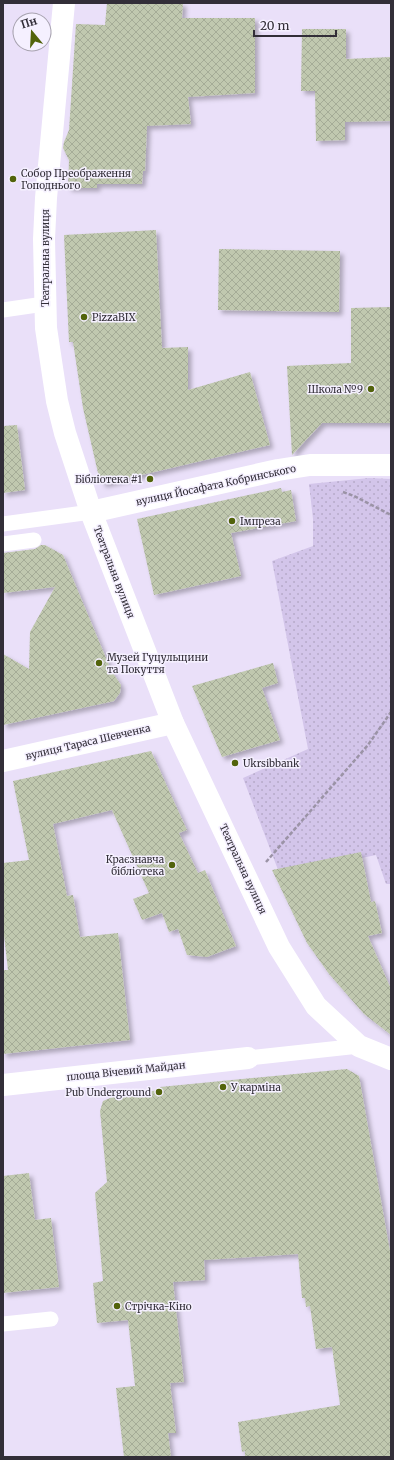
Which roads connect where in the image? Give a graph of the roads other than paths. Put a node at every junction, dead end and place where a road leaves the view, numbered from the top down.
1 (64, 3) edge
2 (44, 304) junction
3 (3, 310) edge
4 (391, 465) edge
5 (91, 512) junction
6 (3, 524) edge
7 (34, 540) dead end
8 (3, 544) edge
9 (173, 722) junction
10 (3, 761) edge
11 (359, 1046) junction
12 (248, 1058) joint
13 (391, 1062) edge
14 (3, 1085) edge
15 (51, 1319) dead end
16 (3, 1324) edge

1 - 2 street, Театральна вулиця
2 - 3 lane
2 - 5 street, Театральна вулиця
4 - 5 street, вулиця Йосафата Кобринського
5 - 6 lane
5 - 9 street, Театральна вулиця
7 - 8 lane
9 - 10 street, вулиця Тараса Шевченка
9 - 11 street, Театральна вулиця
11 - 12 lane
11 - 13 street, Театральна вулиця
12 - 14 street, площа Вічевий Майдан
15 - 16 lane

